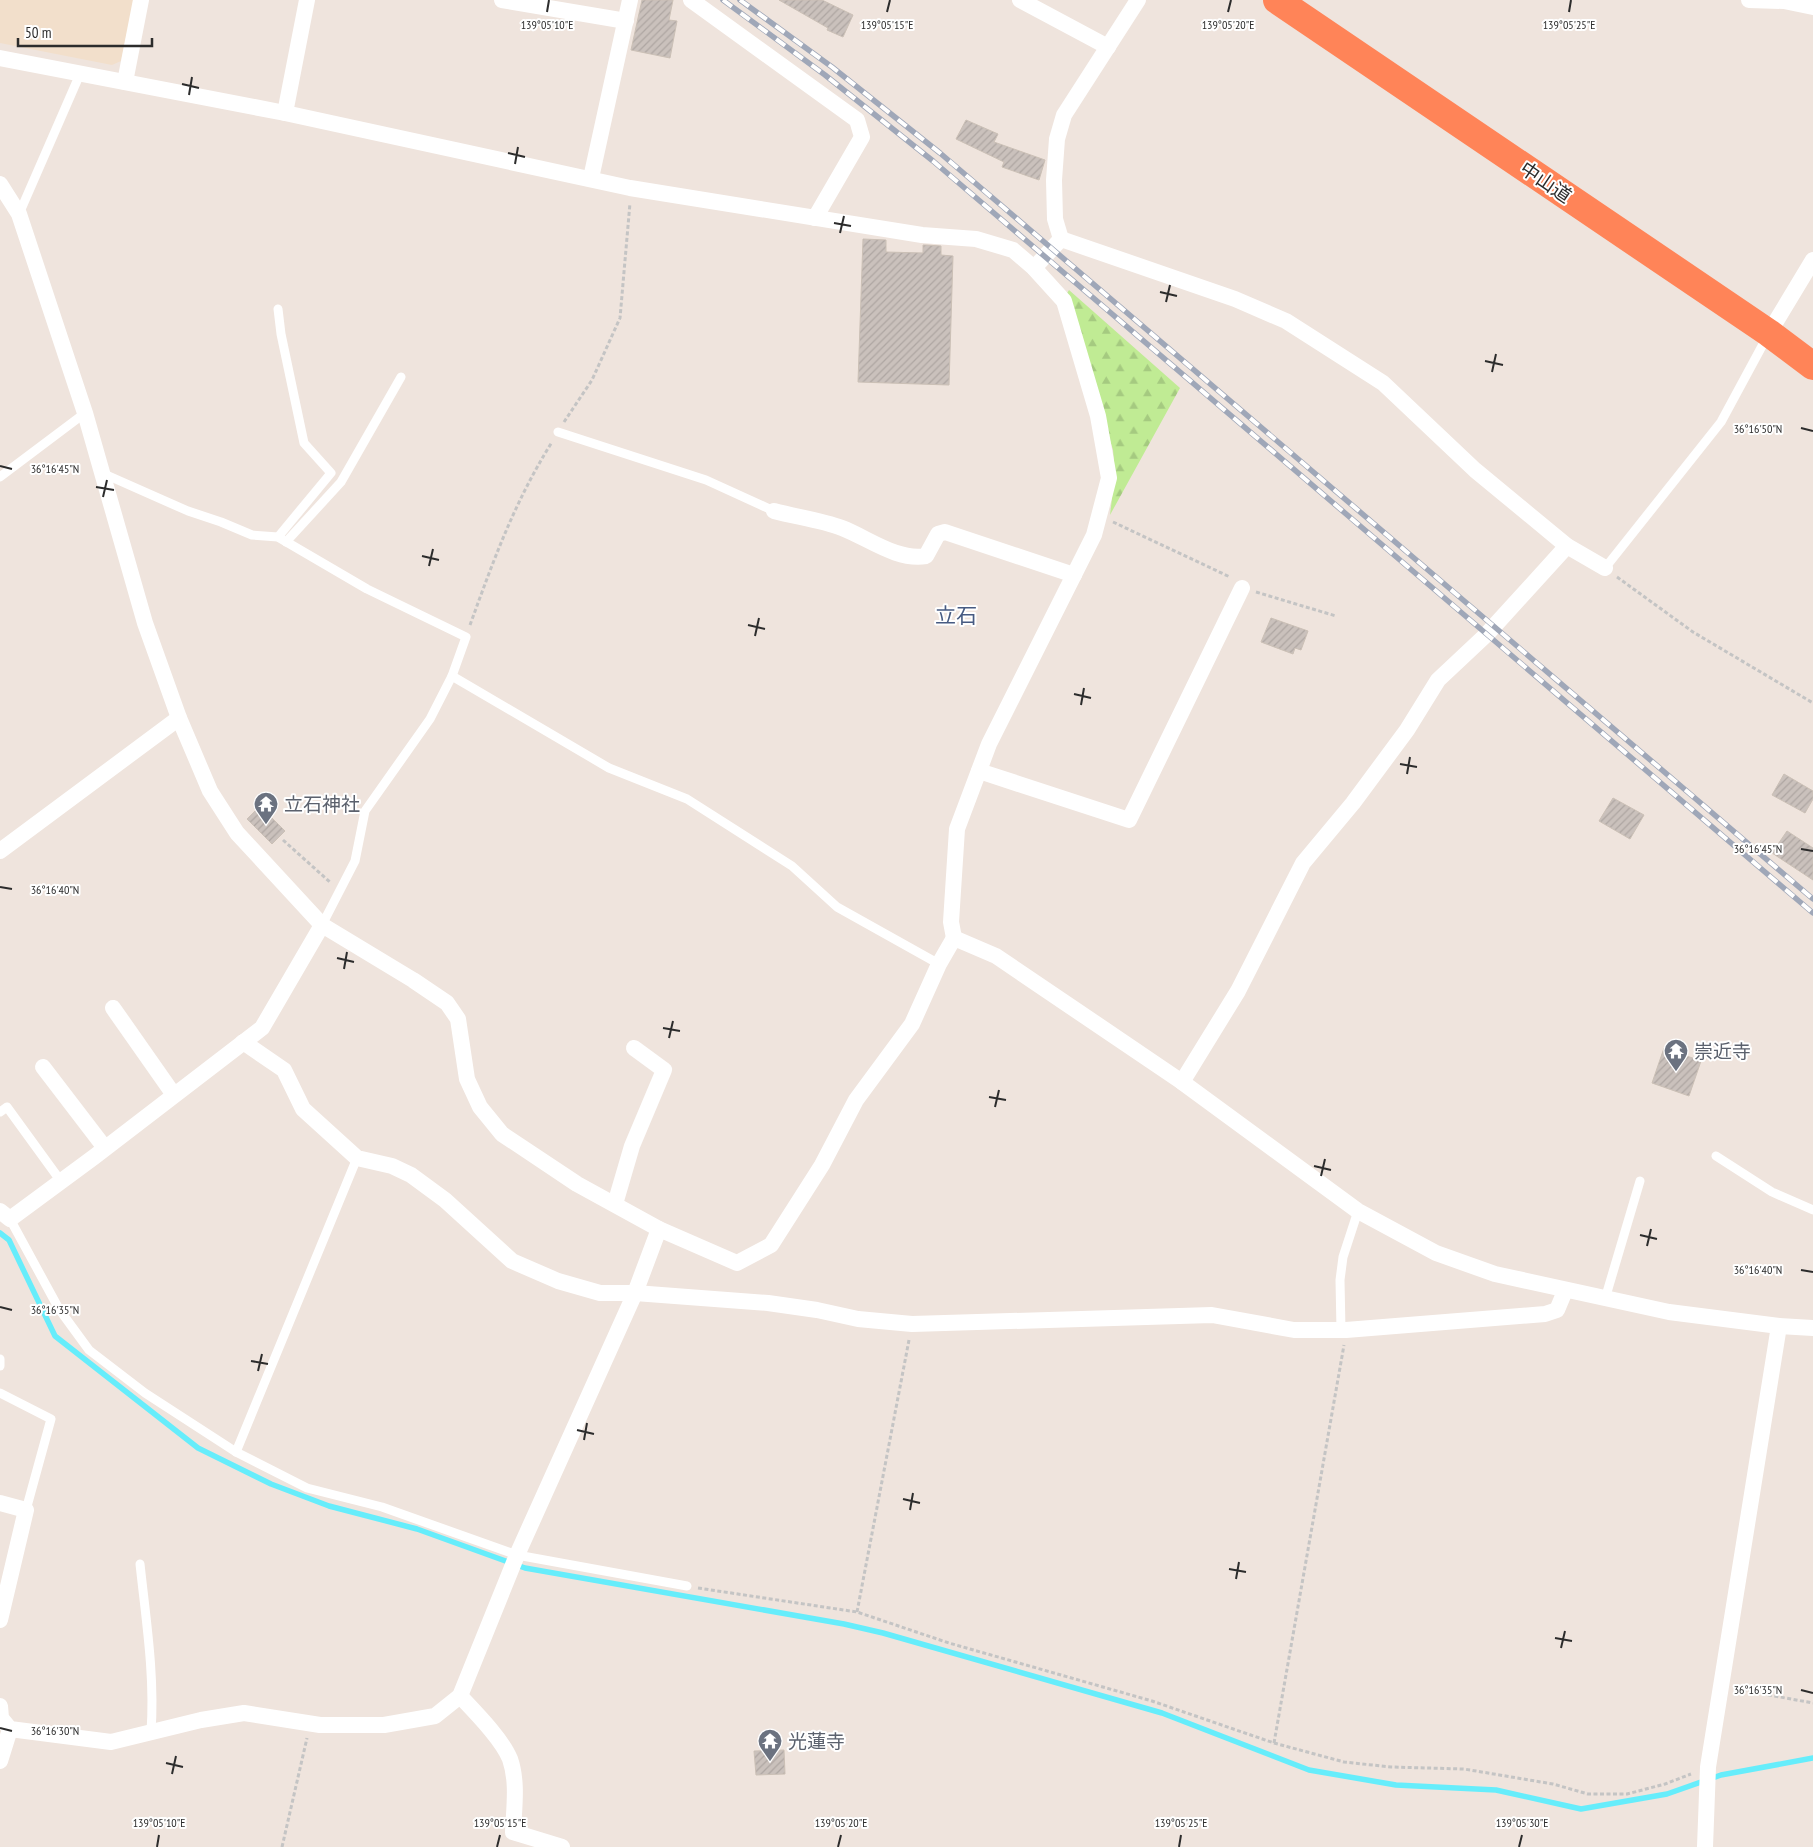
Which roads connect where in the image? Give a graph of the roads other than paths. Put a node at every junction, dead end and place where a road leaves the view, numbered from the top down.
1 (141, 0) edge
2 (308, 0) edge
3 (502, 0) edge
4 (630, 0) edge
5 (691, 0) edge
6 (1020, 0) edge
7 (1138, 0) edge
8 (1277, 0) edge
9 (1749, 0) edge
10 (1784, 0) edge
11 (1813, 7) edge
12 (626, 21) junction
13 (1108, 47) junction
14 (0, 58) edge
15 (80, 74) junction
16 (125, 82) junction
17 (285, 113) junction
18 (591, 178) junction
19 (0, 184) edge
20 (19, 214) junction
21 (815, 218) junction
22 (1062, 239) junction
23 (1813, 260) edge
24 (1034, 268) junction
25 (1807, 282) edge
26 (278, 309) dead end
27 (1769, 333) junction
28 (1813, 366) edge
29 (401, 377) dead end
30 (85, 413) junction
31 (558, 432) road end
32 (102, 473) junction
33 (0, 477) edge
34 (774, 511) joint
35 (282, 539) junction
36 (1567, 546) junction
37 (1605, 568) joint
38 (1074, 575) junction
39 (1242, 588) road end
40 (452, 676) junction
41 (179, 718) junction
42 (979, 771) junction
43 (0, 851) edge
44 (322, 925) junction
45 (954, 938) junction
46 (939, 964) junction
47 (113, 1008) dead end
48 (243, 1042) junction
49 (634, 1048) dead end
50 (43, 1068) dead end
51 (1182, 1082) junction
52 (174, 1095) junction
53 (0, 1112) edge
54 (105, 1148) junction
55 (1716, 1156) dead end
56 (357, 1158) junction
57 (60, 1180) junction
58 (1640, 1181) dead end
59 (615, 1204) junction
60 (1813, 1210) edge
61 (1358, 1211) junction
62 (5, 1215) edge
63 (659, 1229) junction
64 (1565, 1290) junction
65 (635, 1293) junction
66 (1605, 1299) junction
67 (1779, 1326) junction
68 (1813, 1328) edge
69 (1344, 1330) junction
70 (0, 1359) edge
71 (0, 1366) edge
72 (0, 1393) edge
73 (236, 1452) junction
74 (0, 1503) edge
75 (26, 1510) junction
76 (517, 1555) junction
77 (140, 1564) dead end
78 (687, 1586) road end
79 (0, 1620) edge
80 (460, 1696) junction
81 (0, 1706) edge
82 (10, 1729) junction
83 (151, 1732) junction
84 (0, 1761) edge
85 (562, 1847) edge
86 (1705, 1847) edge

1 - 16 street
2 - 17 street
3 - 12 street
4 - 12 street
5 - 21 street
6 - 13 street
7 - 13 street
8 - 27 highway, 中山道
9 - 10 street
10 - 11 street
12 - 18 street
13 - 22 street
14 - 15 street
15 - 16 street
15 - 20 lane
16 - 17 street
17 - 18 street
18 - 21 street
19 - 20 street
20 - 30 street
21 - 24 street
22 - 24 street
22 - 36 street
23 - 25 street
24 - 38 street
25 - 27 street
26 - 35 lane
27 - 28 highway, 中山道
27 - 37 lane
29 - 35 lane
30 - 32 street
30 - 33 lane
31 - 34 lane
32 - 35 lane
32 - 41 street
34 - 38 street
35 - 40 lane
36 - 37 street
36 - 51 street
38 - 42 street
39 - 42 street
40 - 44 lane
40 - 46 lane
41 - 43 street
41 - 44 street
42 - 45 street
44 - 48 street
44 - 59 street
45 - 46 street
45 - 51 street
46 - 63 street
47 - 52 street
48 - 52 street
48 - 56 street
49 - 59 street
50 - 54 street
51 - 61 street
52 - 54 street
53 - 57 lane
54 - 57 street
55 - 60 lane
56 - 65 street
56 - 73 lane
57 - 62 street
58 - 66 lane
59 - 63 street
61 - 64 street
61 - 69 lane
62 - 73 lane
63 - 65 street
64 - 66 street
64 - 69 street
65 - 69 street
65 - 76 street
66 - 67 street
67 - 68 street
67 - 86 street
70 - 71 lane
72 - 75 lane
73 - 76 lane
74 - 75 street
75 - 79 street
76 - 78 lane
76 - 80 street
77 - 83 lane
80 - 83 street
80 - 85 street
81 - 82 street
82 - 83 street
82 - 84 street

